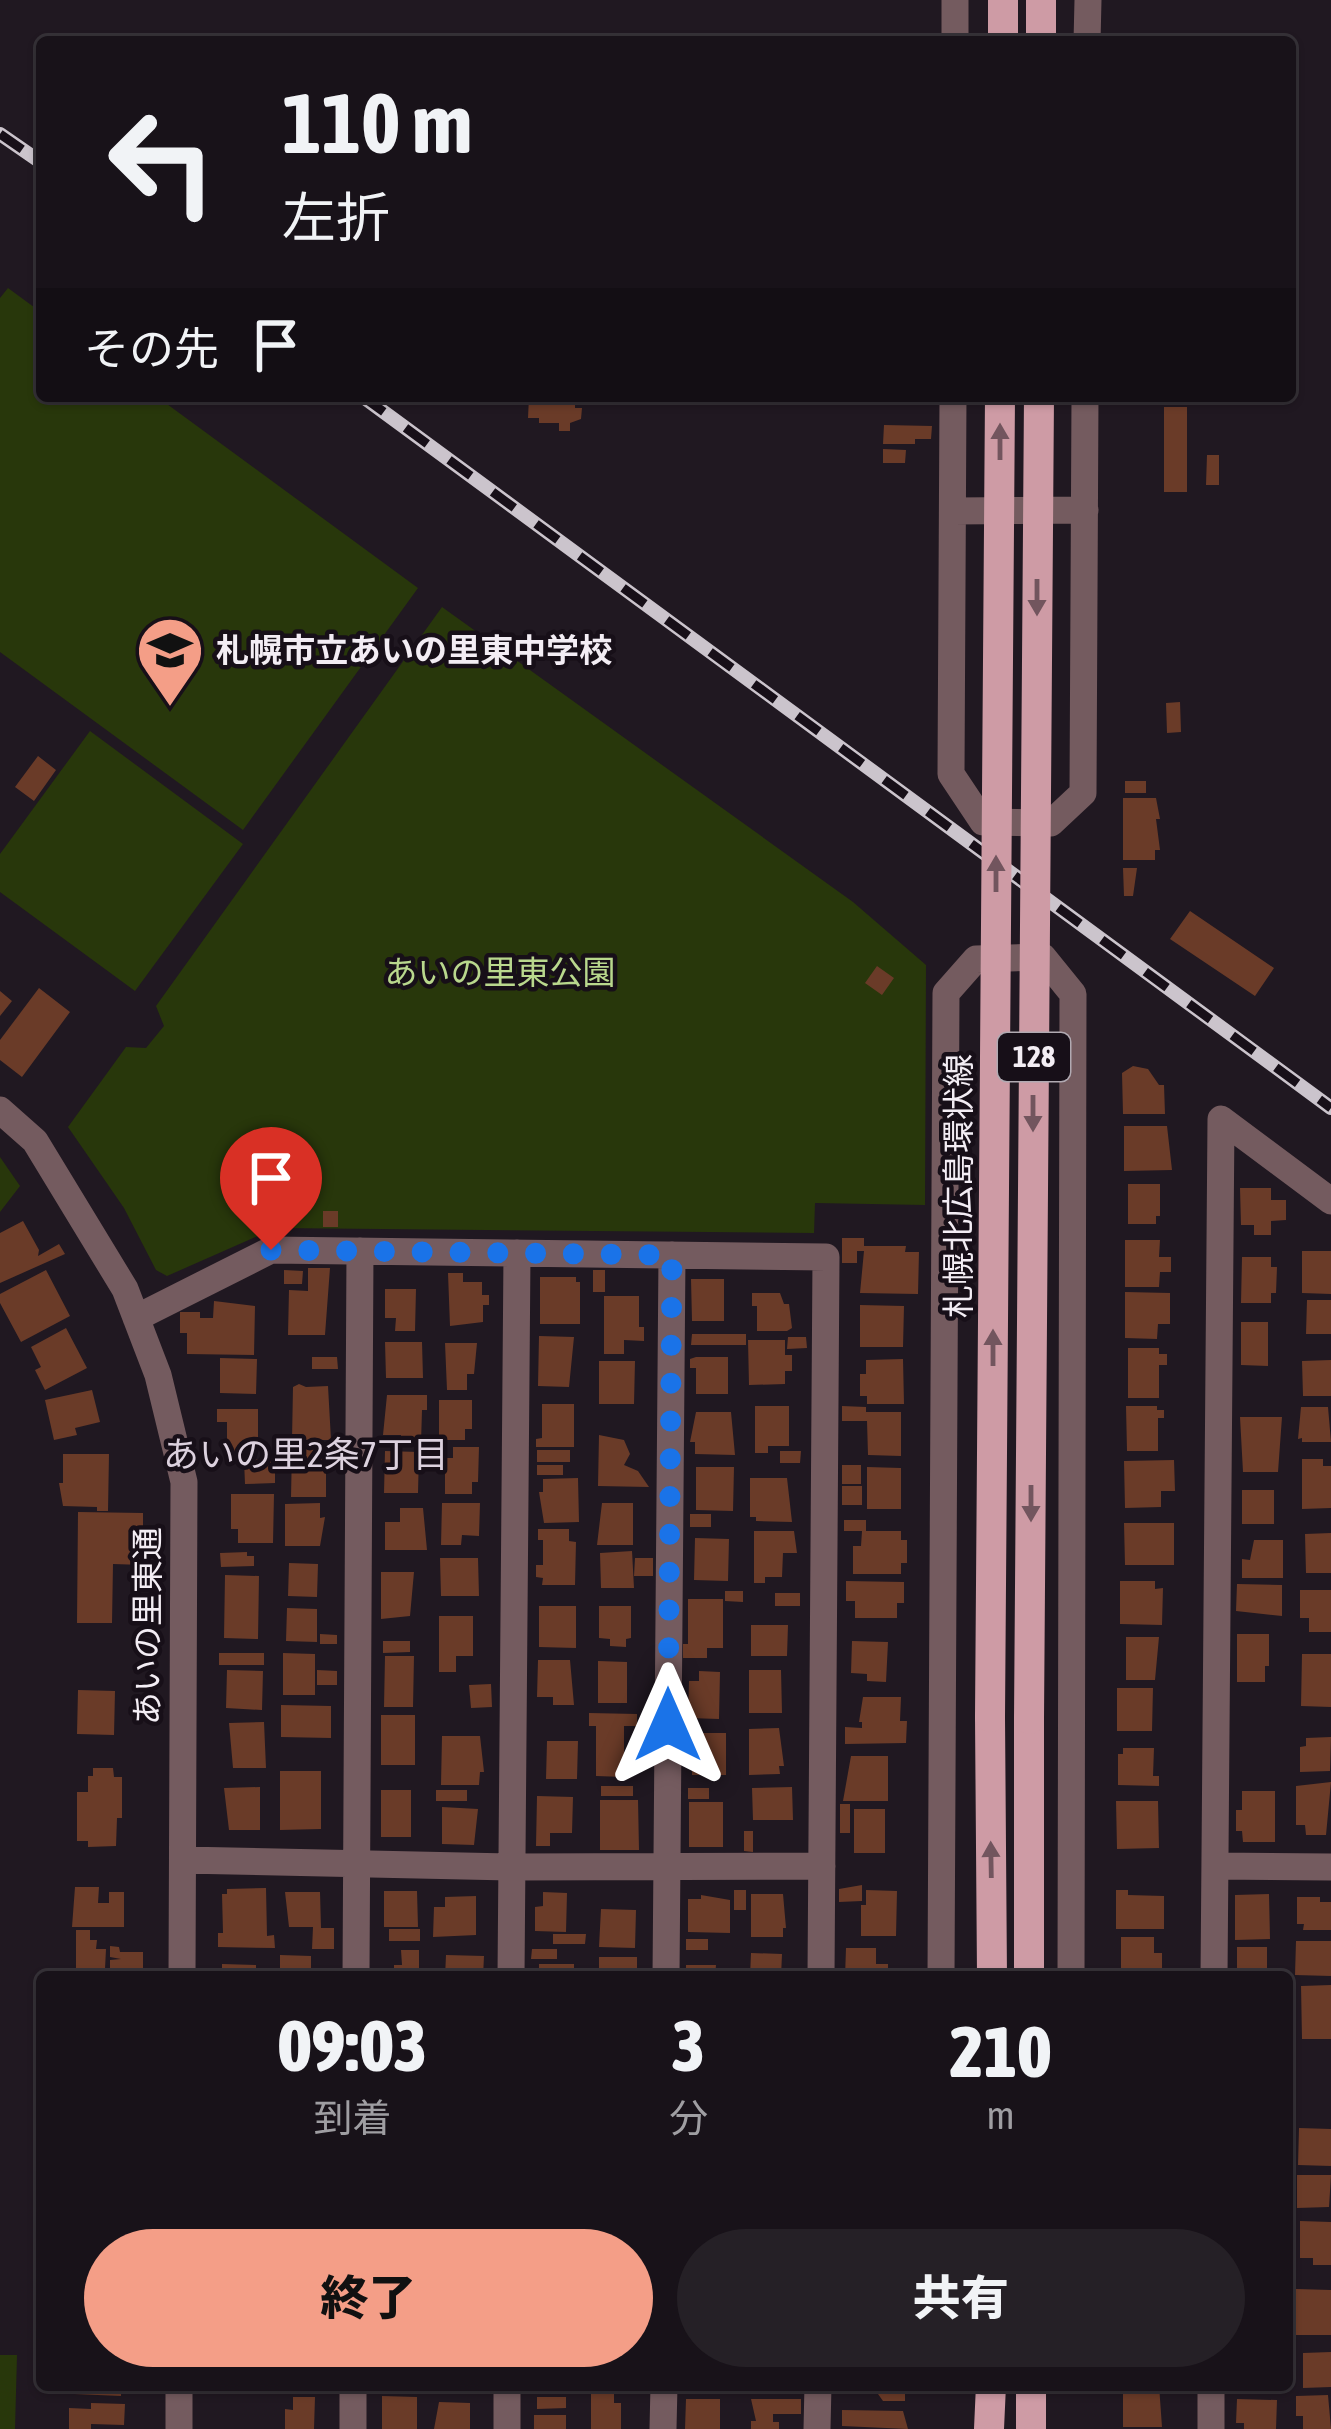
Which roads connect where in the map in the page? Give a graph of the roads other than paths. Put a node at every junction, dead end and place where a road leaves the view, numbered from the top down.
1 (956, 0) edge
2 (1003, 0) edge
3 (1041, 0) edge
4 (1088, 0) edge
5 (955, 36) edge
6 (1003, 36) edge
7 (1041, 36) edge
8 (1088, 36) edge
9 (953, 402) edge
10 (1000, 402) edge
11 (1039, 402) edge
12 (1085, 402) edge
13 (1084, 510) junction
14 (953, 511) junction
15 (0, 1110) edge
16 (1331, 1201) edge
17 (360, 1251) junction
18 (517, 1253) junction
19 (672, 1255) junction
20 (136, 1318) junction
21 (183, 1860) junction
22 (356, 1865) junction
23 (667, 1866) junction
24 (822, 1866) junction
25 (1215, 1866) junction
26 (512, 1867) junction
27 (1331, 1867) edge
28 (182, 1971) edge
29 (356, 1971) edge
30 (511, 1971) edge
31 (666, 1971) edge
32 (821, 1971) edge
33 (940, 1971) edge
34 (992, 1971) edge
35 (1029, 1971) edge
36 (1071, 1971) edge
37 (1214, 1971) edge
38 (179, 2391) edge
39 (353, 2391) edge
40 (507, 2391) edge
41 (664, 2391) edge
42 (818, 2391) edge
43 (991, 2391) edge
44 (1031, 2391) edge
45 (1211, 2391) edge
46 (179, 2429) edge
47 (353, 2429) edge
48 (507, 2429) edge
49 (663, 2429) edge
50 (818, 2429) edge
51 (989, 2429) edge
52 (1031, 2429) edge
53 (1210, 2429) edge

1 - 5 street
2 - 6 main road
3 - 7 main road
4 - 8 street
9 - 14 street
34 -> 10 main road, 札幌北広島環状線 / 128, bridge
11 -> 35 main road, 128, bridge
12 - 13 street
13 - 14 street
13 - 14 street
15 - 20 street, あいの里東通
16 - 25 street
17 - 18 street
17 - 20 street
17 - 22 street
18 - 19 street
18 - 26 street
19 - 23 street
19 - 24 street
20 - 21 street, あいの里東通
21 - 22 street
21 - 28 street, あいの里東通
22 - 26 street
22 - 29 street
23 - 24 street
23 - 26 street
23 - 31 street
24 - 32 street
25 - 27 street
25 - 37 street
26 - 30 street
33 - 36 street
38 - 46 street
39 - 47 street
40 - 48 street
41 - 49 street
42 - 50 street
43 - 51 main road
44 - 52 main road
45 - 53 street

